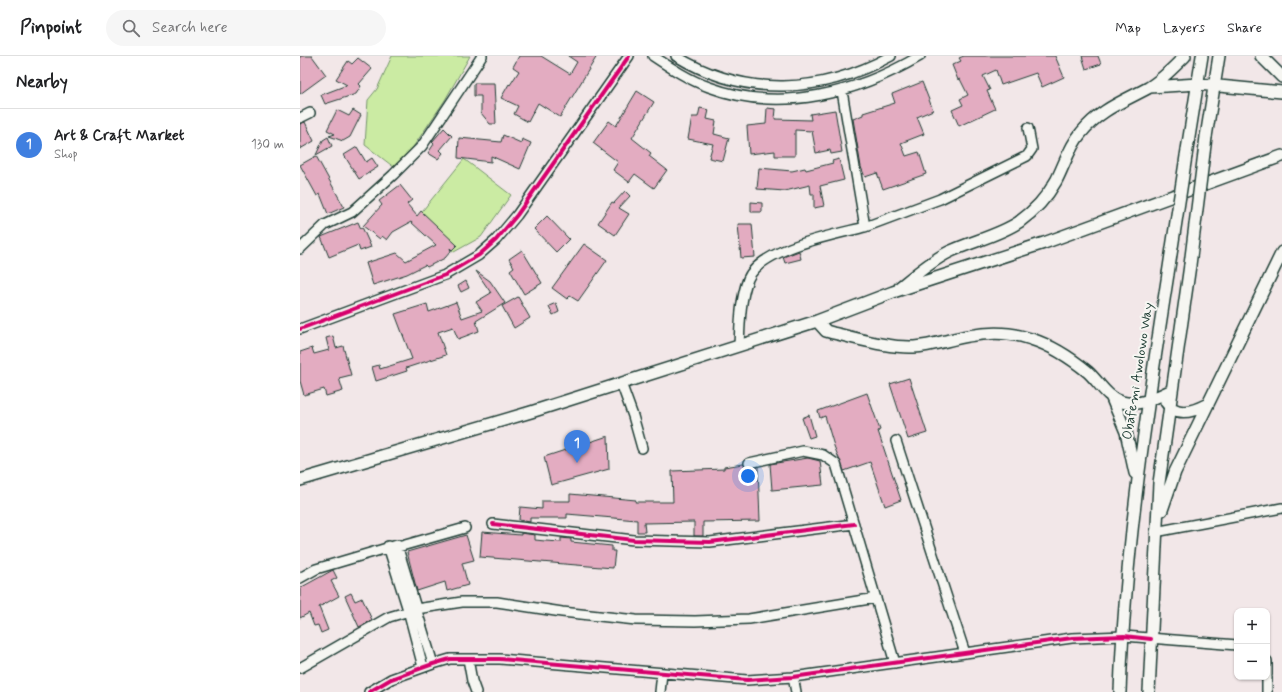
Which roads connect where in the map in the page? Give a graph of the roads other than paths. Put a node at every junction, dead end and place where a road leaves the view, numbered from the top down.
1 (482, 56) edge
2 (629, 56) edge
3 (653, 56) edge
4 (676, 56) edge
5 (891, 56) edge
6 (920, 56) edge
7 (1185, 56) edge
8 (1202, 56) edge
9 (1219, 56) edge
10 (1261, 56) edge
11 (1282, 77) edge
12 (1198, 84) junction
13 (1215, 85) junction
14 (1150, 87) junction
15 (842, 91) junction
16 (1282, 92) edge
17 (310, 113) dead end
18 (300, 118) edge
19 (1028, 128) dead end
20 (1282, 156) edge
21 (865, 227) junction
22 (300, 249) edge
23 (1282, 252) edge
24 (893, 292) junction
25 (817, 321) junction
26 (300, 329) edge
27 (739, 346) junction
28 (1153, 368) junction
29 (621, 383) junction
30 (1172, 390) junction
31 (1161, 395) junction
32 (1110, 396) junction
33 (1148, 401) junction
34 (1206, 405) junction
35 (1169, 407) junction
36 (896, 441) dead end
37 (642, 448) dead end
38 (748, 463) dead end
39 (300, 480) edge
40 (1136, 480) junction
41 (1282, 508) edge
42 (493, 524) dead end
43 (854, 524) junction
44 (465, 528) dead end
45 (1155, 532) junction
46 (388, 546) junction
47 (398, 547) junction
48 (300, 578) edge
49 (876, 598) junction
50 (412, 610) junction
51 (1124, 636) junction
52 (1151, 639) junction
53 (1234, 645) edge
54 (964, 653) junction
55 (468, 659) junction
56 (895, 663) junction
57 (433, 664) junction
58 (300, 668) edge
59 (423, 668) junction
60 (662, 672) junction
61 (793, 677) junction
62 (1267, 680) edge
63 (379, 689) edge
64 (369, 692) edge
65 (476, 692) edge
66 (660, 692) edge
67 (796, 692) edge
68 (1120, 692) edge
69 (1149, 692) edge
70 (1267, 692) edge

1 - 22 street
2 - 26 street
3 - 15 street
4 - 5 street
6 - 15 street
7 - 14 main road
8 - 12 main road, Obafemi Awolowo Way
9 - 13 main road
10 - 11 main road
12 - 13 main road
12 - 14 main road
12 - 28 main road, Obafemi Awolowo Way, bridge
13 - 16 main road
13 - 30 main road, bridge
14 - 24 main road
15 - 21 street
17 - 18 street
19 - 21 street
20 - 24 main road
21 - 27 street
23 - 34 main road
24 - 25 main road
25 - 27 main road
25 - 32 main road
27 - 29 main road
28 - 31 main road
28 - 33 main road, Obafemi Awolowo Way
29 - 37 street
29 - 39 main road
30 - 31 main road
30 - 35 main road
31 - 33 main road
31 - 35 main road
32 - 33 main road
32 - 40 main road
33 - 40 main road, Obafemi Awolowo Way
34 - 35 main road
34 - 45 main road
35 - 45 main road
36 - 54 street
38 - 43 street
40 - 51 main road, Obafemi Awolowo Way
41 - 45 street
42 - 43 street
43 - 49 street
44 - 47 street
45 - 52 main road
46 - 47 street
46 - 48 street
46 - 50 street
47 - 50 street
49 - 50 street
49 - 56 street
50 - 57 street
50 - 58 street
50 - 59 street
51 - 52 street
51 - 54 street
51 - 68 main road, Obafemi Awolowo Way
52 - 53 street
52 - 69 main road
54 - 56 street
55 - 57 street
55 - 60 street
55 - 65 street
56 - 61 street
57 - 59 street
59 - 63 street
60 - 61 street
60 - 66 street
61 - 67 street
62 - 70 street
63 - 64 street

